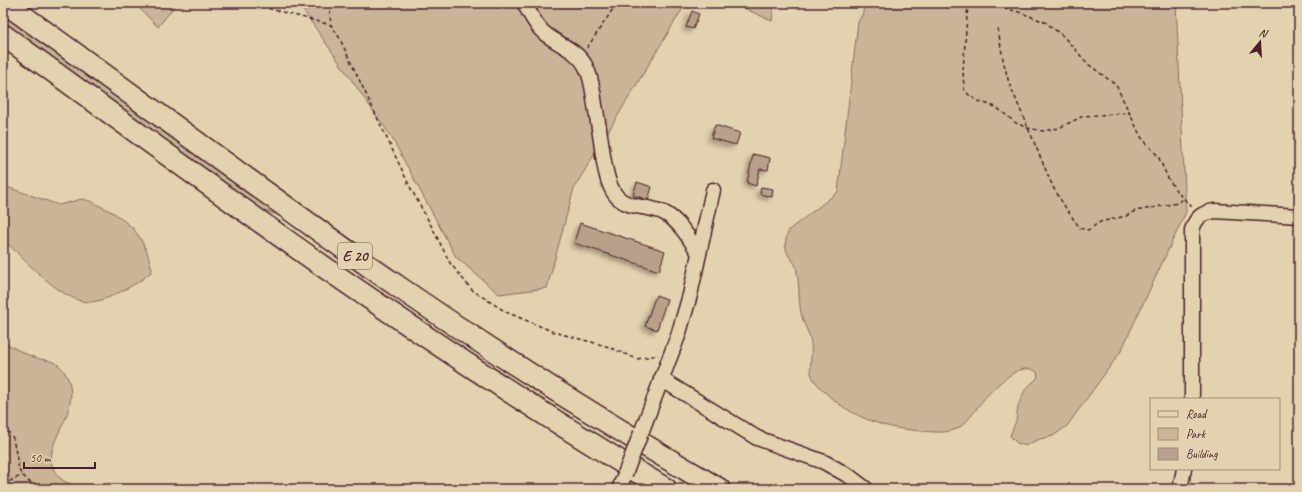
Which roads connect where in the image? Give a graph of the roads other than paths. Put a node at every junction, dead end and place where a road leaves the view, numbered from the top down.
1 (5, 3) edge
2 (524, 3) edge
3 (3, 35) edge
4 (713, 190) dead end
5 (1299, 216) edge
6 (700, 253) junction
7 (661, 379) junction
8 (1192, 398) edge
9 (1184, 470) edge
10 (619, 489) edge
11 (666, 489) edge
12 (720, 489) edge
13 (866, 489) edge
14 (1180, 489) edge

1 - 12 highway, E 20
2 - 6 street
3 - 11 highway, E 20
4 - 6 street
5 - 8 street
6 - 7 street
7 - 10 street, bridge
7 - 13 street
9 - 14 street

